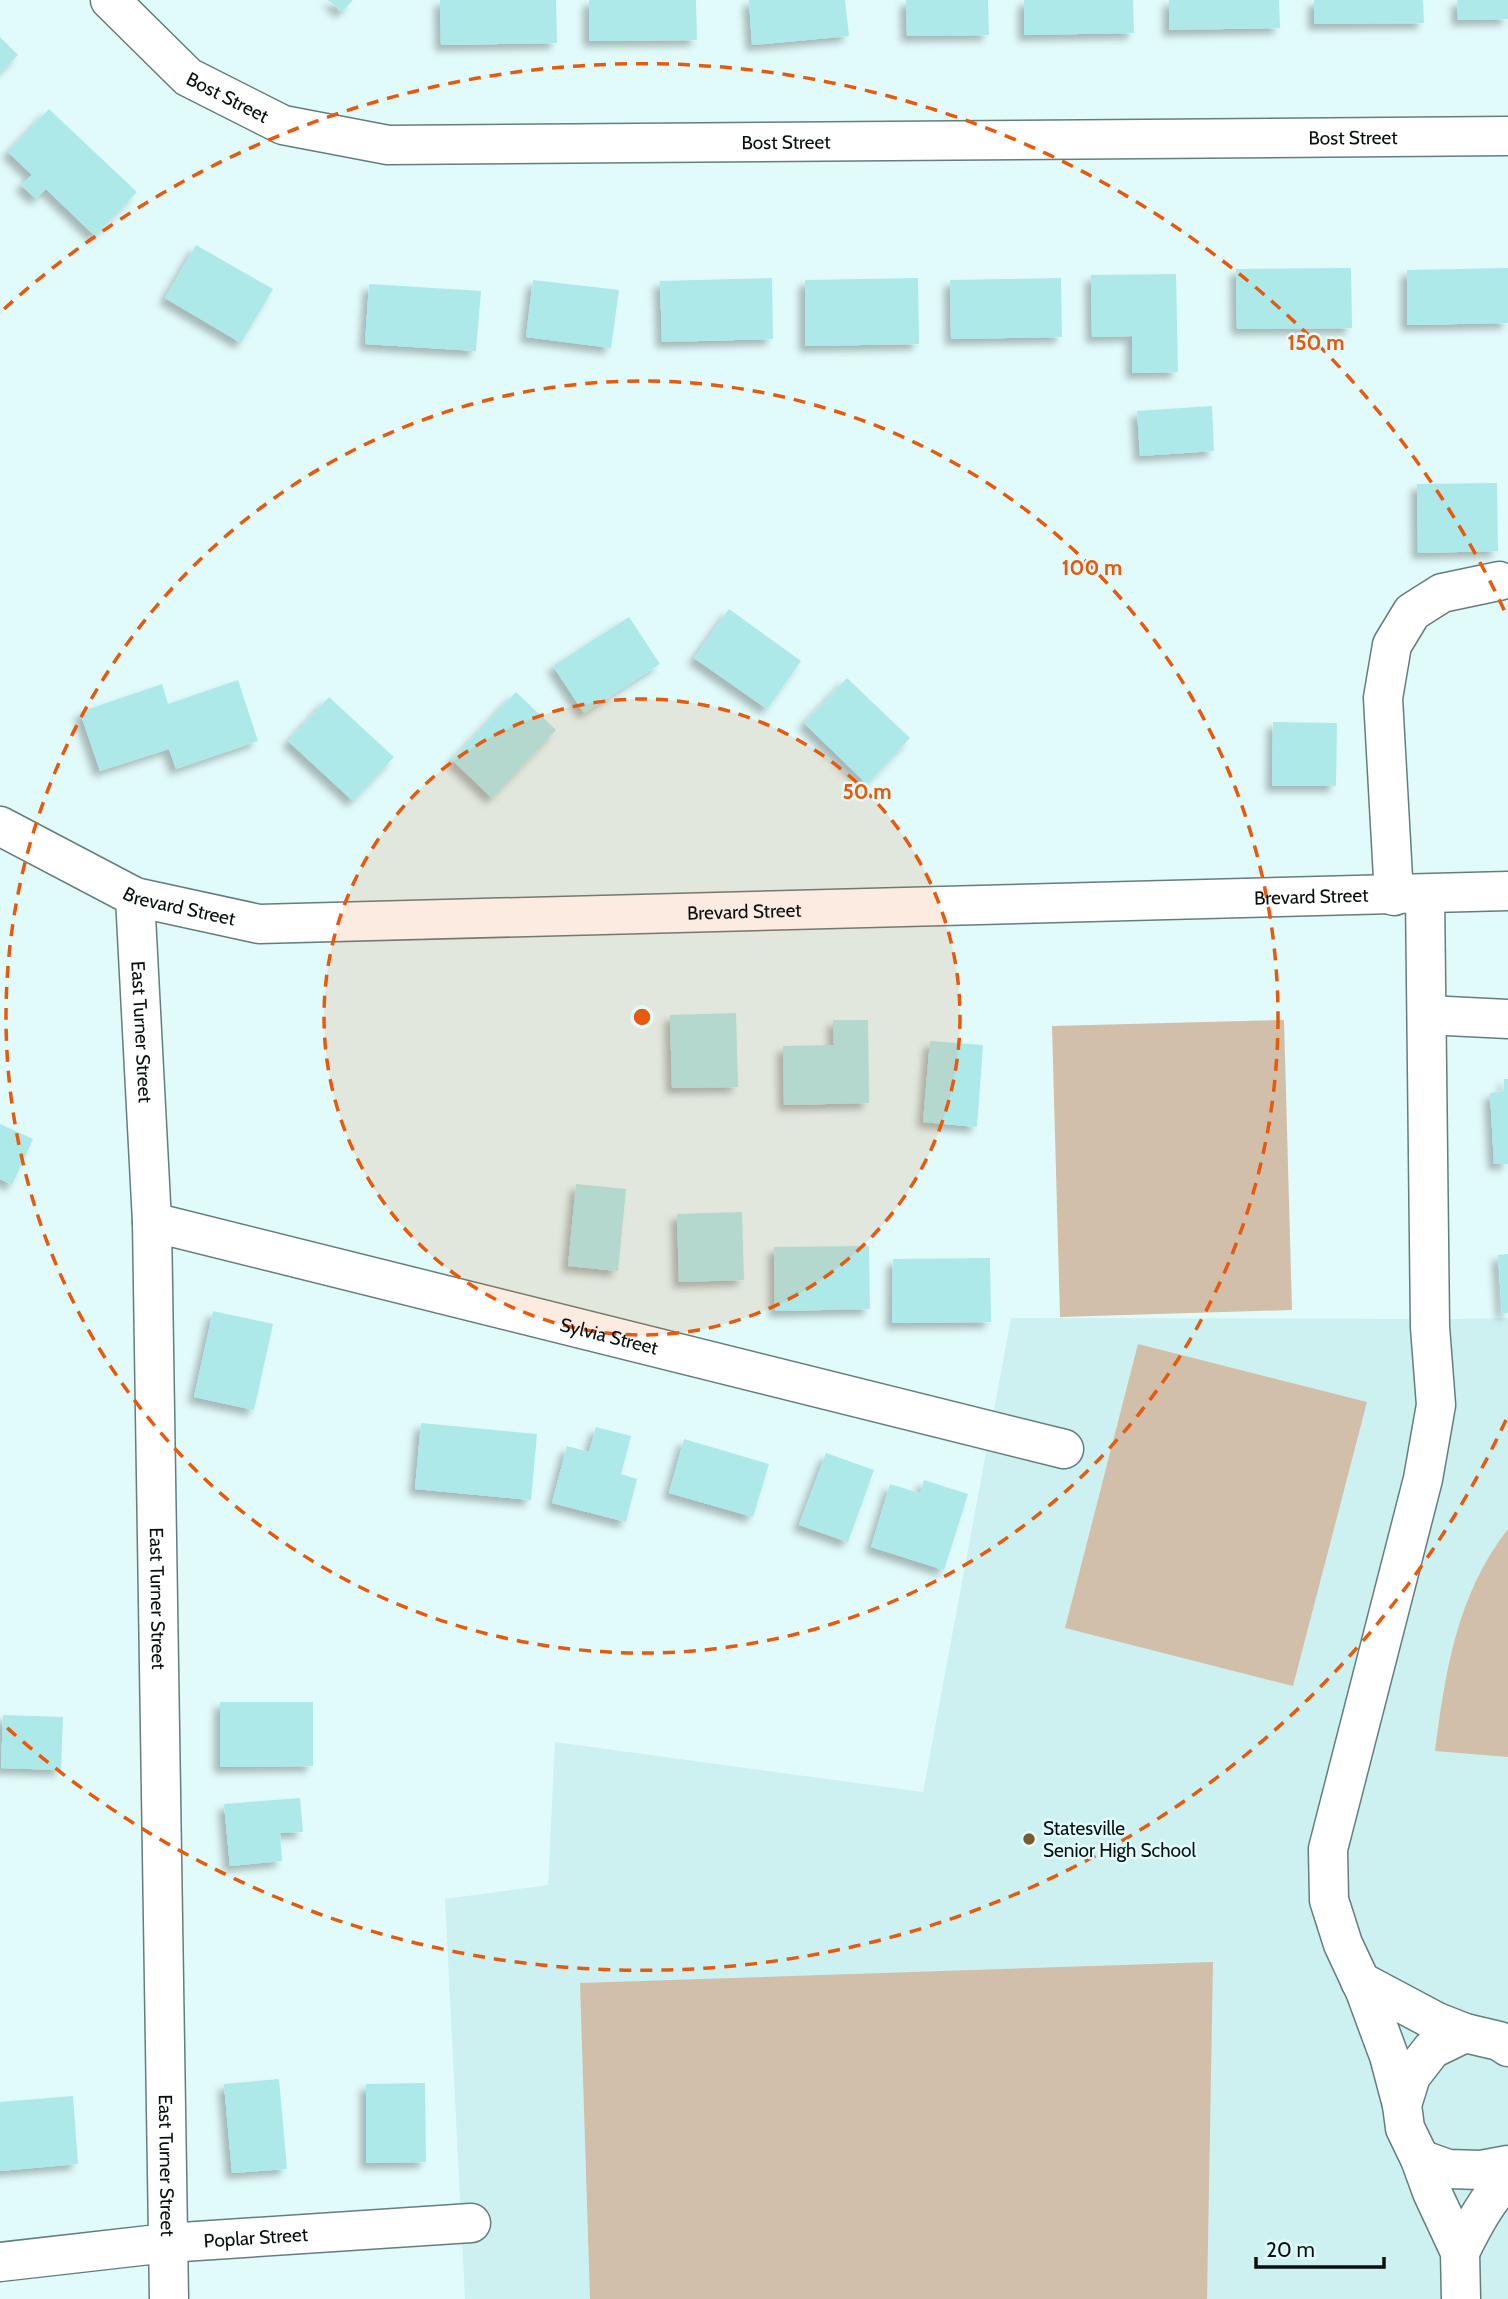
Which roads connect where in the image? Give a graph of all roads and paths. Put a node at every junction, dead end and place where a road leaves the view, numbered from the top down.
1 (110, 0) edge
2 (1508, 136) edge
3 (1499, 581) dead end
4 (0, 826) edge
5 (1508, 891) edge
6 (1409, 895) junction
7 (135, 897) junction
8 (1427, 1015) junction
9 (1508, 1020) edge
10 (152, 1222) junction
11 (1064, 1449) dead end
12 (1360, 1981) junction
13 (1465, 2033) junction
14 (1508, 2047) edge
15 (1402, 2105) junction
16 (1420, 2159) junction
17 (1508, 2165) edge
18 (1508, 2178) edge
19 (471, 2223) dead end
20 (167, 2243) junction
21 (1460, 2252) junction
22 (0, 2262) edge
23 (169, 2299) edge
24 (1461, 2299) edge

1 - 2 street, Bost Street
3 - 6 street
4 - 7 street, Brevard Street
5 - 6 street, Brevard Street
6 - 7 street, Brevard Street
6 - 8 street
7 - 10 street, East Turner Street
8 - 9 street
8 - 12 street
10 - 11 street, Sylvia Street
10 - 20 street, East Turner Street
12 - 13 street
12 - 15 street
13 - 14 street
13 - 15 street
15 - 16 street
16 - 17 street
16 - 21 street
18 - 21 street
19 - 20 street, Poplar Street
20 - 22 street, Poplar Street
20 - 23 street, East Turner Street
21 - 24 street

